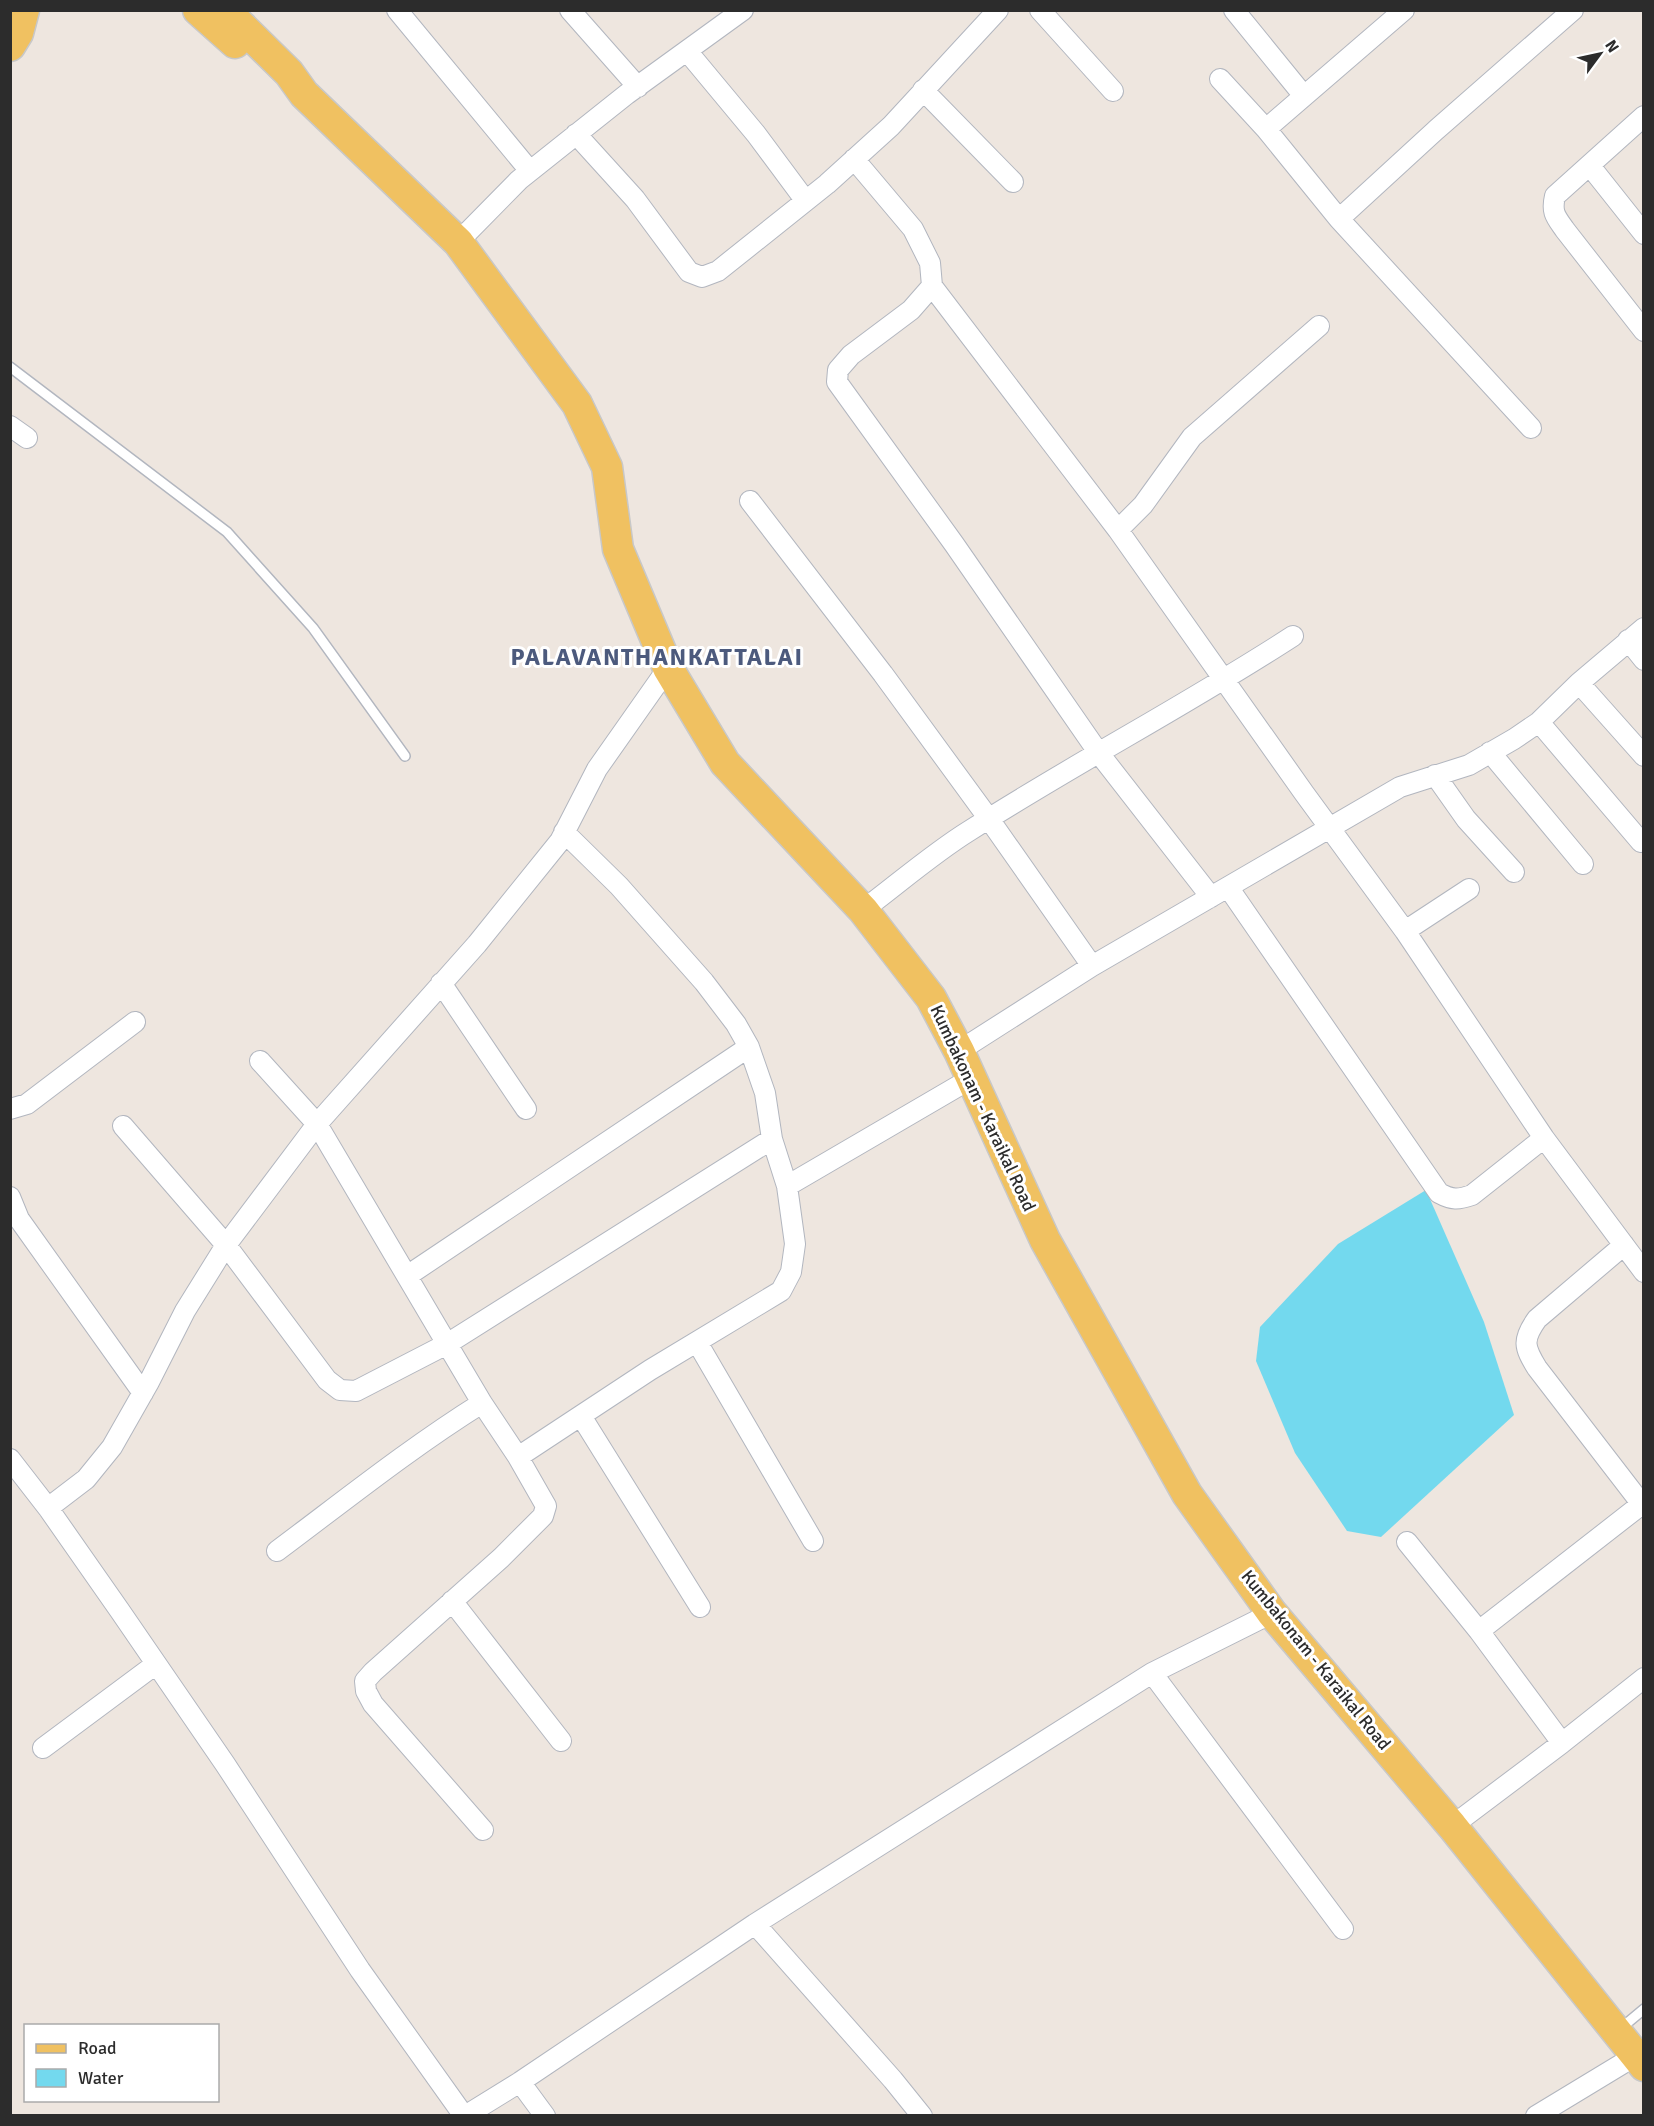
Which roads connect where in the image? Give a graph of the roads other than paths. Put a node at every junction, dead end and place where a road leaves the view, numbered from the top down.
1 (24, 10) edge
2 (198, 10) edge
3 (225, 10) edge
4 (397, 10) edge
5 (570, 10) edge
6 (743, 10) edge
7 (999, 10) edge
8 (1040, 10) edge
9 (1234, 10) edge
10 (1404, 10) edge
11 (1573, 10) edge
12 (10, 45) edge
13 (687, 51) junction
14 (1220, 79) dead end
15 (638, 87) junction
16 (923, 90) junction
17 (1113, 91) dead end
18 (304, 94) junction
19 (1304, 96) junction
20 (1641, 124) edge
21 (1266, 129) junction
22 (576, 134) junction
23 (854, 159) junction
24 (1590, 166) junction
25 (530, 171) junction
26 (1013, 182) dead end
27 (806, 200) junction
28 (1339, 219) junction
29 (1644, 234) edge
30 (458, 242) junction
31 (932, 286) junction
32 (1319, 326) dead end
33 (1644, 331) edge
34 (10, 367) edge
35 (10, 426) edge
36 (1531, 428) dead end
37 (27, 438) dead end
38 (750, 501) dead end
39 (1118, 530) junction
40 (1636, 634) edge
41 (1293, 636) dead end
42 (1644, 660) edge
43 (668, 668) junction
44 (1225, 680) junction
45 (1579, 682) junction
46 (1539, 722) junction
47 (1098, 752) junction
48 (1490, 752) junction
49 (405, 756) dead end
50 (1644, 756) edge
51 (1435, 775) junction
52 (989, 819) junction
53 (1330, 828) junction
54 (564, 832) junction
55 (1641, 842) dead end
56 (1583, 864) dead end
57 (1514, 872) dead end
58 (1469, 889) dead end
59 (1219, 892) junction
60 (864, 910) junction
61 (1405, 931) junction
62 (1092, 966) junction
63 (441, 983) junction
64 (135, 1022) dead end
65 (749, 1047) junction
66 (960, 1051) junction
67 (260, 1061) dead end
68 (972, 1078) junction
69 (10, 1109) edge
70 (526, 1109) dead end
71 (317, 1124) junction
72 (123, 1126) dead end
73 (1544, 1138) junction
74 (772, 1139) junction
75 (787, 1186) junction
76 (10, 1197) edge
77 (226, 1245) junction
78 (1624, 1245) junction
79 (1644, 1272) edge
80 (407, 1276) junction
81 (697, 1342) junction
82 (447, 1344) junction
83 (143, 1393) junction
84 (482, 1403) junction
85 (580, 1416) junction
86 (518, 1457) junction
87 (10, 1459) edge
88 (1642, 1506) edge
89 (48, 1508) junction
90 (813, 1541) dead end
91 (1407, 1542) dead end
92 (277, 1551) dead end
93 (452, 1601) junction
94 (700, 1607) dead end
95 (1272, 1613) junction
96 (1479, 1631) junction
97 (156, 1664) junction
98 (1152, 1673) junction
99 (1644, 1678) edge
100 (561, 1741) dead end
101 (1562, 1743) junction
102 (43, 1748) dead end
103 (1452, 1826) junction
104 (483, 1830) dead end
105 (755, 1924) junction
106 (1342, 1929) dead end
107 (1644, 2009) edge
108 (1616, 2033) junction
109 (1639, 2061) edge
110 (520, 2082) junction
111 (464, 2115) edge
112 (545, 2115) edge
113 (922, 2115) edge
114 (1536, 2115) edge

1 - 12 main road
2 - 18 main road, Kumbakonam - Karaikal Road
3 - 18 main road, Kumbakonam - Karaikal Road
4 - 25 street
5 - 15 street
6 - 13 street
7 - 16 street
8 - 17 street
9 - 19 street
10 - 19 street
11 - 28 street
13 - 15 street
13 - 27 street
14 - 21 street
15 - 22 street
16 - 23 street
16 - 26 street
18 - 30 main road, Kumbakonam - Karaikal Road
19 - 21 street
20 - 24 street
21 - 28 street
22 - 25 street
22 - 27 street
23 - 27 street
23 - 31 street
24 - 29 street
24 - 33 street
25 - 30 street
28 - 36 street
30 - 43 main road, Kumbakonam - Karaikal Road
31 - 39 street
31 - 47 street
32 - 39 street
34 - 49 lane
35 - 37 street
38 - 52 street
39 - 44 street
40 - 42 street
40 - 45 street
41 - 44 street
43 - 54 street
43 - 60 main road, Kumbakonam - Karaikal Road
44 - 47 street
44 - 53 street
45 - 46 street
45 - 50 street
46 - 48 street
46 - 55 street
47 - 52 street
47 - 59 street
48 - 51 street
48 - 56 street
51 - 53 street
51 - 57 street
52 - 60 street
52 - 62 street
53 - 59 street
53 - 61 street
54 - 63 street
54 - 65 street
58 - 61 street
59 - 62 street
59 - 73 street
60 - 66 main road, Kumbakonam - Karaikal Road
61 - 73 street
62 - 66 street
63 - 70 street
63 - 71 street
64 - 69 street
65 - 74 street
65 - 80 street
66 - 68 main road, Kumbakonam - Karaikal Road
67 - 71 street
68 - 75 street
68 - 95 main road, Kumbakonam - Karaikal Road
71 - 77 street
71 - 80 street
72 - 77 street
73 - 78 street
74 - 75 street
74 - 82 street
75 - 81 street
76 - 83 street
77 - 82 street
77 - 83 street
78 - 79 street
78 - 88 street
80 - 82 street
81 - 85 street
81 - 90 street
82 - 84 street
83 - 89 street
84 - 86 street
84 - 92 street
85 - 86 street
85 - 94 street
86 - 93 street
87 - 89 street
88 - 96 street
89 - 97 street
91 - 96 street
93 - 100 street
93 - 104 street
95 - 98 street
95 - 103 main road, Kumbakonam - Karaikal Road
96 - 101 street
97 - 102 street
97 - 111 street
98 - 105 street
98 - 106 street
99 - 101 street
101 - 103 street
103 - 108 main road, Kumbakonam - Karaikal Road
105 - 110 street
105 - 113 street
107 - 108 lane
108 - 109 main road, Kumbakonam - Karaikal Road
109 - 114 street
110 - 111 street
110 - 112 street

